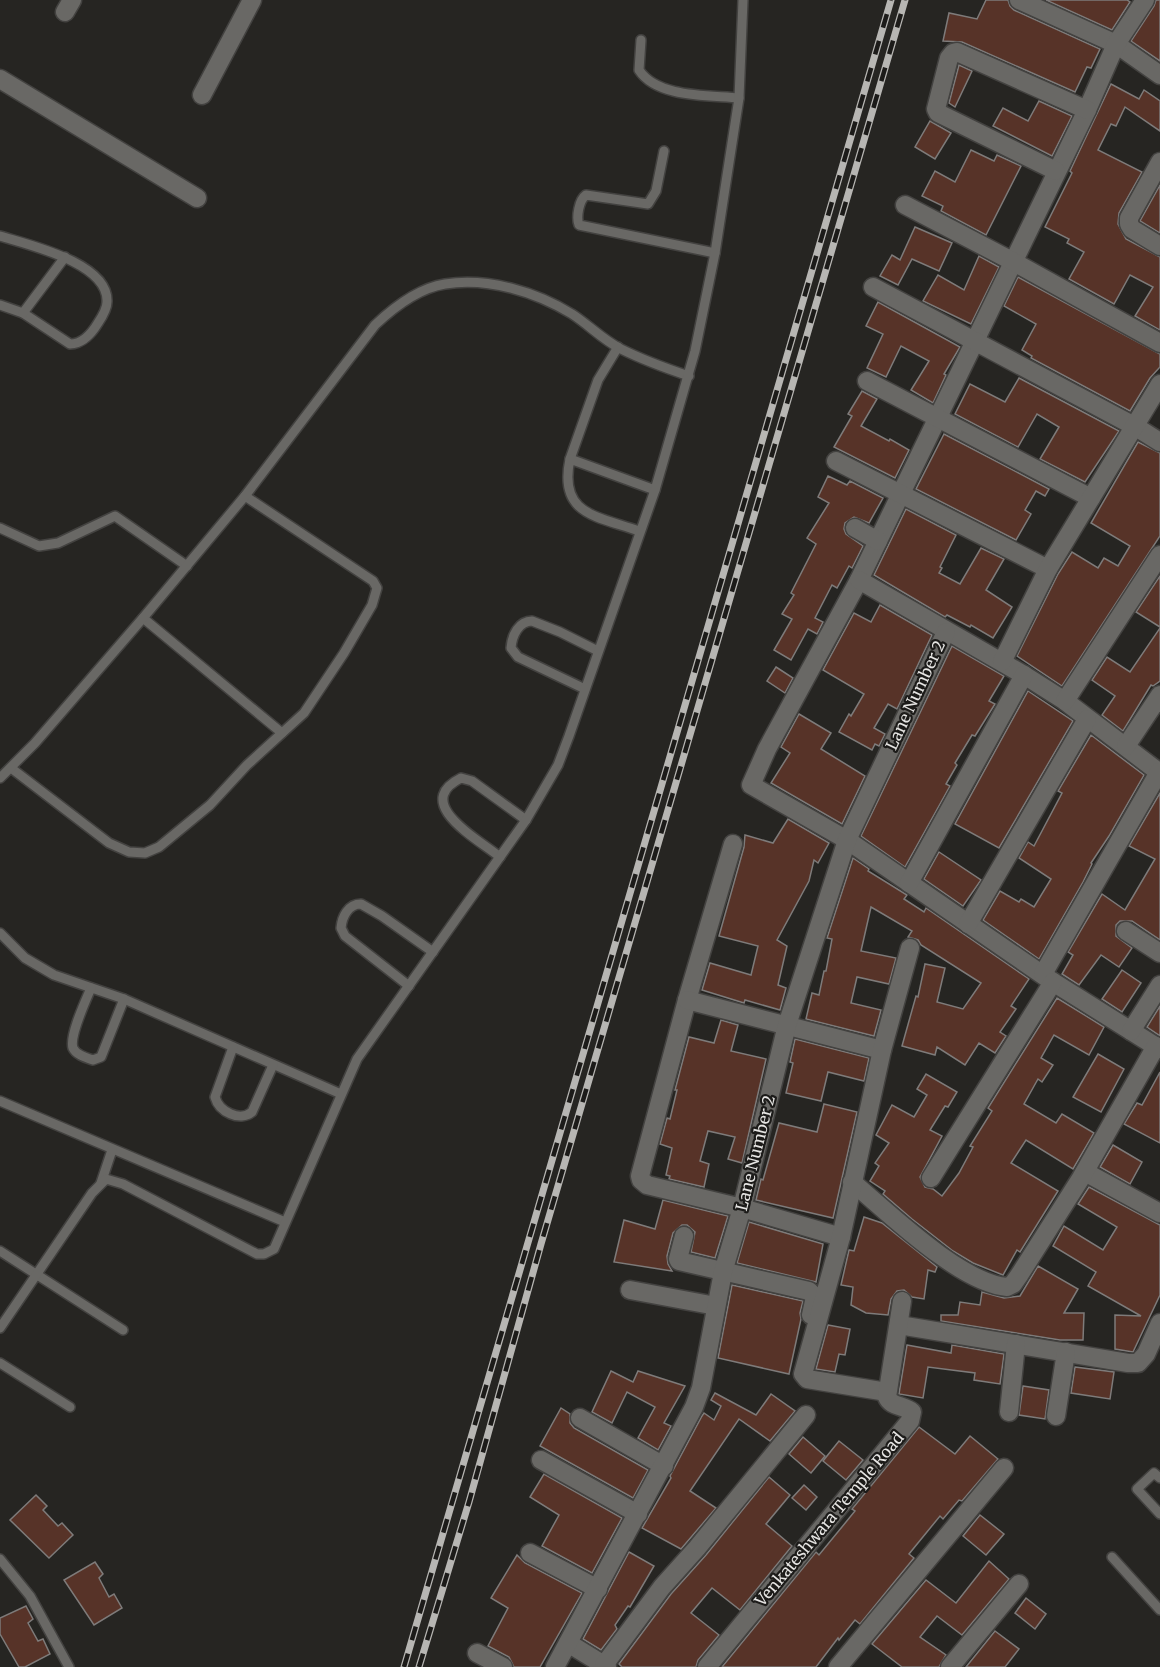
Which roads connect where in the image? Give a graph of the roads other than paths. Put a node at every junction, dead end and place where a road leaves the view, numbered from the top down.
1 (252, 0) edge
2 (743, 0) edge
3 (1019, 0) edge
4 (1145, 0) edge
5 (641, 40) dead end
6 (1116, 44) junction
7 (1160, 75) edge
8 (0, 79) edge
9 (202, 96) dead end
10 (740, 98) junction
11 (1087, 110) junction
12 (664, 150) dead end
13 (1160, 162) edge
14 (1056, 171) junction
15 (197, 198) dead end
16 (905, 205) dead end
17 (0, 236) edge
18 (1160, 246) edge
19 (715, 253) junction
20 (65, 257) junction
21 (1012, 261) junction
22 (873, 287) dead end
23 (0, 305) edge
24 (22, 313) junction
25 (976, 342) junction
26 (1160, 343) edge
27 (618, 347) junction
28 (689, 376) junction
29 (867, 381) dead end
30 (1160, 384) edge
31 (937, 417) junction
32 (1136, 427) junction
33 (1160, 442) edge
34 (570, 459) junction
35 (836, 461) dead end
36 (655, 490) junction
37 (901, 494) junction
38 (245, 496) junction
39 (1091, 498) junction
40 (0, 528) edge
41 (855, 528) dead end
42 (639, 531) junction
43 (878, 541) junction
44 (1160, 555) edge
45 (187, 566) junction
46 (1047, 569) junction
47 (859, 580) junction
48 (143, 618) junction
49 (946, 632) junction
50 (598, 651) junction
51 (1002, 662) junction
52 (1024, 675) junction
53 (585, 689) junction
54 (1160, 695) edge
55 (1065, 701) junction
56 (1087, 719) junction
57 (282, 734) junction
58 (1126, 746) junction
59 (11, 768) junction
60 (1159, 773) edge
61 (0, 778) edge
62 (526, 820) junction
63 (847, 840) junction
64 (734, 844) dead end
65 (500, 857) junction
66 (909, 883) junction
67 (968, 924) junction
68 (1126, 931) dead end
69 (0, 933) edge
70 (910, 948) dead end
71 (433, 952) junction
72 (1160, 953) edge
73 (1048, 978) junction
74 (1160, 985) edge
75 (409, 986) junction
76 (91, 988) junction
77 (124, 999) junction
78 (687, 1000) junction
79 (787, 1025) junction
80 (1131, 1031) junction
81 (233, 1047) junction
82 (1158, 1047) edge
83 (882, 1050) junction
84 (273, 1065) junction
85 (341, 1094) junction
86 (0, 1101) edge
87 (112, 1150) junction
88 (1085, 1172) junction
89 (931, 1178) dead end
90 (852, 1182) junction
91 (100, 1183) junction
92 (742, 1208) junction
93 (1160, 1213) edge
94 (285, 1222) junction
95 (684, 1236) dead end
96 (841, 1237) junction
97 (0, 1251) edge
98 (723, 1272) junction
99 (36, 1274) junction
100 (630, 1290) dead end
101 (902, 1301) dead end
102 (717, 1306) junction
103 (1160, 1323) edge
104 (899, 1325) junction
105 (0, 1328) edge
106 (123, 1330) dead end
107 (1016, 1344) junction
108 (1066, 1352) junction
109 (0, 1362) edge
110 (800, 1365) dead end
111 (887, 1392) junction
112 (70, 1407) dead end
113 (1009, 1412) dead end
114 (806, 1415) dead end
115 (1056, 1416) dead end
116 (580, 1418) dead end
117 (541, 1460) dead end
118 (663, 1467) junction
119 (1004, 1468) dead end
120 (1160, 1478) edge
121 (638, 1514) junction
122 (1160, 1514) edge
123 (530, 1553) dead end
124 (1112, 1557) dead end
125 (0, 1559) edge
126 (1019, 1584) dead end
127 (598, 1589) junction
128 (1160, 1610) edge
129 (568, 1643) junction
130 (477, 1653) dead end
131 (606, 1666) edge
132 (69, 1667) edge
133 (502, 1667) edge
134 (555, 1667) edge
135 (707, 1667) edge
136 (838, 1667) edge
137 (950, 1667) edge

1 - 9 street
2 - 10 lane
3 - 6 street
4 - 6 street
5 - 10 lane
6 - 7 street
6 - 11 street
8 - 15 street
10 - 19 lane
11 - 14 street
11 - 14 street
12 - 19 lane
13 - 18 street
14 - 21 street
16 - 21 street
17 - 20 lane
19 - 28 lane
20 - 24 lane
20 - 24 lane
21 - 25 street
21 - 26 street
22 - 25 street
23 - 24 lane
25 - 31 street
25 - 32 street
27 - 28 lane
27 - 34 lane
27 - 38 lane
28 - 36 lane
29 - 31 street
30 - 32 street
31 - 37 street
31 - 39 street
32 - 33 street
32 - 39 street
34 - 36 lane
34 - 42 lane
35 - 37 street
36 - 42 lane
37 - 43 street
37 - 46 street
38 - 45 lane
38 - 57 lane
39 - 46 street
40 - 45 lane
41 - 43 street
42 - 50 lane
43 - 47 street
44 - 55 street
45 - 48 lane
46 - 51 street
47 - 49 street
47 - 63 street
48 - 57 lane
48 - 59 lane
49 - 51 street
49 - 63 street, Lane Number 2
50 - 53 lane
50 - 53 lane
51 - 52 street
52 - 55 street
52 - 66 street
53 - 62 lane
54 - 58 street
55 - 56 street
56 - 58 street
56 - 67 street
57 - 59 lane
58 - 60 street
59 - 61 lane
60 - 73 street
62 - 65 lane
62 - 65 lane
63 - 66 street
63 - 79 street, Lane Number 2
64 - 78 street
65 - 71 lane
66 - 67 street
67 - 73 street
68 - 72 street
69 - 76 lane
70 - 83 street
71 - 75 lane
71 - 75 lane
73 - 80 street
73 - 89 street
74 - 80 street
75 - 85 lane
76 - 77 lane
76 - 77 lane
77 - 81 lane
78 - 79 street
78 - 92 street
79 - 83 street
79 - 92 street, Lane Number 2
80 - 82 street
81 - 84 lane
81 - 84 lane
82 - 88 street
83 - 90 street
84 - 85 lane
85 - 94 lane
86 - 87 lane
87 - 91 lane
87 - 94 lane
88 - 90 street
88 - 93 street
90 - 96 street
91 - 94 lane
91 - 99 lane
92 - 96 street
92 - 98 street, Lane Number 2
95 - 98 street
96 - 111 street
97 - 99 lane
98 - 102 street, Lane Number 2
98 - 110 street
99 - 105 lane
99 - 106 lane
100 - 102 street
101 - 104 street
102 - 118 street, Lane Number 2
103 - 108 street
104 - 107 street
104 - 111 street
107 - 108 street
107 - 113 street
108 - 115 street
109 - 112 lane
111 - 135 street, Venkateshwara Temple Road
114 - 131 street
116 - 118 street
117 - 121 street
118 - 121 street, Lane Number 2
119 - 136 street
120 - 122 lane
121 - 127 street, Lane Number 2
123 - 127 street
124 - 128 lane
125 - 132 lane
126 - 137 street
127 - 129 street, Lane Number 2
129 - 131 street
129 - 134 street, Lane Number 2
130 - 133 street

